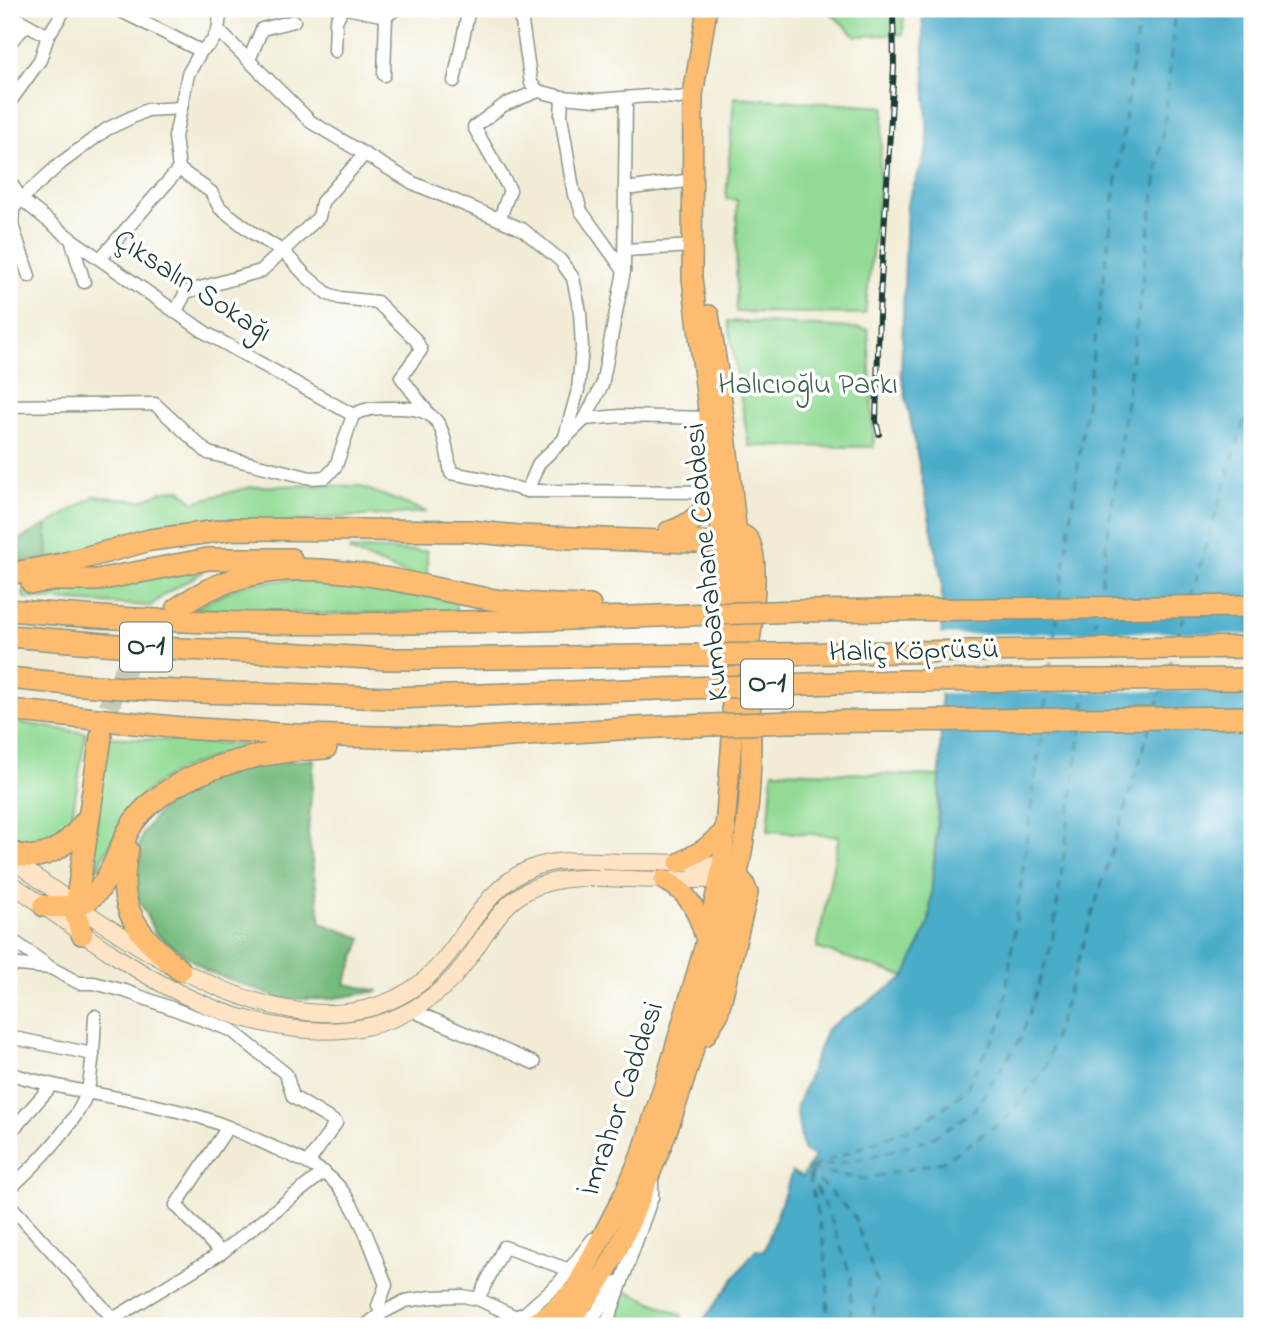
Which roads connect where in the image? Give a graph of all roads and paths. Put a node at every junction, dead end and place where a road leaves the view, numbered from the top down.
1 (65, 9) edge
2 (117, 9) edge
3 (221, 9) edge
4 (342, 9) edge
5 (351, 9) edge
6 (470, 9) edge
7 (535, 9) edge
8 (707, 9) edge
9 (391, 12) edge
10 (9, 13) edge
11 (520, 14) edge
12 (294, 21) dead end
13 (27, 25) junction
14 (218, 30) junction
15 (48, 37) junction
16 (9, 43) edge
17 (201, 51) junction
18 (335, 51) dead end
19 (249, 60) junction
20 (384, 75) dead end
21 (454, 81) dead end
22 (538, 91) junction
23 (693, 95) junction
24 (562, 97) junction
25 (626, 98) junction
26 (9, 103) edge
27 (181, 108) junction
28 (364, 155) junction
29 (179, 169) junction
30 (9, 180) edge
31 (693, 180) junction
32 (625, 189) junction
33 (15, 197) edge
34 (500, 218) junction
35 (71, 239) junction
36 (693, 246) junction
37 (625, 250) junction
38 (284, 252) junction
39 (100, 260) junction
40 (624, 271) junction
41 (29, 276) dead end
42 (84, 282) dead end
43 (176, 311) junction
44 (9, 406) edge
45 (429, 414) junction
46 (354, 415) junction
47 (709, 418) junction
48 (585, 419) junction
49 (564, 440) junction
50 (527, 491) junction
51 (718, 492) junction
52 (469, 531) junction
53 (669, 532) junction
54 (726, 536) junction
55 (312, 569) junction
56 (9, 574) edge
57 (9, 585) edge
58 (1252, 606) edge
59 (178, 608) tunnel mouth
60 (9, 610) edge
61 (711, 614) junction
62 (9, 636) edge
63 (748, 645) joint
64 (1252, 647) edge
65 (9, 678) edge
66 (1252, 679) edge
67 (9, 710) edge
68 (1252, 717) edge
69 (101, 737) tunnel mouth
70 (277, 743) junction
71 (87, 818) junction
72 (136, 820) junction
73 (726, 830) junction
74 (9, 852) edge
75 (9, 858) edge
76 (679, 863) junction
77 (726, 873) junction
78 (664, 880) junction
79 (9, 882) edge
80 (76, 905) junction
81 (44, 906) junction
82 (82, 934) junction
83 (9, 938) edge
84 (706, 941) junction
85 (9, 964) edge
86 (51, 968) junction
87 (180, 970) junction
88 (411, 1010) junction
89 (94, 1016) dead end
90 (233, 1023) junction
91 (9, 1038) edge
92 (93, 1054) junction
93 (534, 1063) dead end
94 (9, 1075) edge
95 (51, 1086) junction
96 (87, 1092) junction
97 (16, 1126) dead end
98 (228, 1127) junction
99 (308, 1163) junction
100 (652, 1170) junction
101 (324, 1172) junction
102 (9, 1189) edge
103 (625, 1192) junction
104 (9, 1204) edge
105 (221, 1253) junction
106 (626, 1265) junction
107 (570, 1270) junction
108 (478, 1299) junction
109 (382, 1313) junction
110 (523, 1321) edge
111 (117, 1323) edge
112 (365, 1326) edge
113 (434, 1326) edge
114 (447, 1326) edge
115 (492, 1326) edge
116 (561, 1326) edge
117 (583, 1326) edge
118 (606, 1326) edge

1 - 15 street
2 - 17 street
3 - 14 street
4 - 18 street
5 - 9 street
6 - 21 street
7 - 11 street
8 - 23 main road, Kumbarahane Caddesi
9 - 20 street
10 - 13 street
11 - 22 street
12 - 19 street
13 - 15 street
13 - 16 street
14 - 17 street
14 - 19 street
15 - 26 street
17 - 27 street
19 - 28 street
22 - 24 street
22 - 34 street
23 - 25 street
23 - 31 main road, Kumbarahane Caddesi
24 - 25 street
24 - 40 street
25 - 32 street
27 - 29 street
27 - 33 street
28 - 34 street
28 - 38 street
29 - 38 street
29 - 39 street
30 - 33 street
31 - 32 street
31 - 36 main road, Kumbarahane Caddesi
32 - 37 street
33 - 35 street, Çıksalın Sokağı
33 - 41 street
34 - 49 street
35 - 39 street, Çıksalın Sokağı
35 - 42 street
36 - 37 street
36 - 47 main road, Kumbarahane Caddesi
36 - 54 main road, Kumbarahane Caddesi
37 - 40 street
38 - 43 street
38 - 45 street
39 - 43 street, Çıksalın Sokağı
40 - 48 street
43 - 46 street, Çıksalın Sokağı
44 - 46 street
45 - 46 street
45 - 50 street
47 - 48 street
47 - 51 main road, Kumbarahane Caddesi
48 - 49 street
49 - 50 street
50 - 51 street
51 - 53 highway
51 - 54 main road, Kumbarahane Caddesi
52 - 53 highway
52 - 54 highway
52 - 56 highway
53 - 54 highway
54 - 63 highway
54 - 73 main road, Kumbarahane Caddesi
55 - 57 highway
55 - 59 highway
55 - 61 highway
58 - 61 highway, bridge
60 - 61 highway
62 - 64 highway, Haliç Köprüsü / O-1, bridge
63 - 77 main road, Kumbarahane Caddesi
65 - 66 highway, Haliç Köprüsü / O-1, bridge
67 - 70 highway
68 - 70 highway, bridge
69 - 71 highway
70 - 72 highway
71 - 74 highway
71 - 80 highway
72 - 80 highway
72 - 87 highway
73 - 76 main road
73 - 77 main road, Kumbarahane Caddesi
75 - 80 main road
76 - 77 main road
76 - 87 main road
77 - 78 main road
77 - 84 main road, İmrahor Caddesi
77 - 100 main road, İmrahor Caddesi
78 - 84 main road
78 - 88 main road
79 - 81 main road
80 - 81 highway
80 - 82 highway
80 - 87 main road
81 - 82 main road
82 - 90 main road
83 - 86 street
84 - 103 main road, İmrahor Caddesi
85 - 86 street
86 - 90 street
88 - 90 main road
88 - 93 street
89 - 92 street
90 - 99 street
91 - 92 street
92 - 96 street
94 - 95 street
95 - 96 street
95 - 97 street
96 - 98 street
96 - 102 street
98 - 99 street
98 - 105 street
99 - 101 street
100 - 106 street
100 - 116 main road, İmrahor Caddesi
101 - 105 street
101 - 109 street
103 - 107 street
103 - 110 main road, İmrahor Caddesi
104 - 111 street
105 - 111 street
106 - 117 street
106 - 118 street
107 - 108 street
107 - 110 street
108 - 109 street
108 - 110 street
109 - 112 street
110 - 115 street
113 - 114 street

